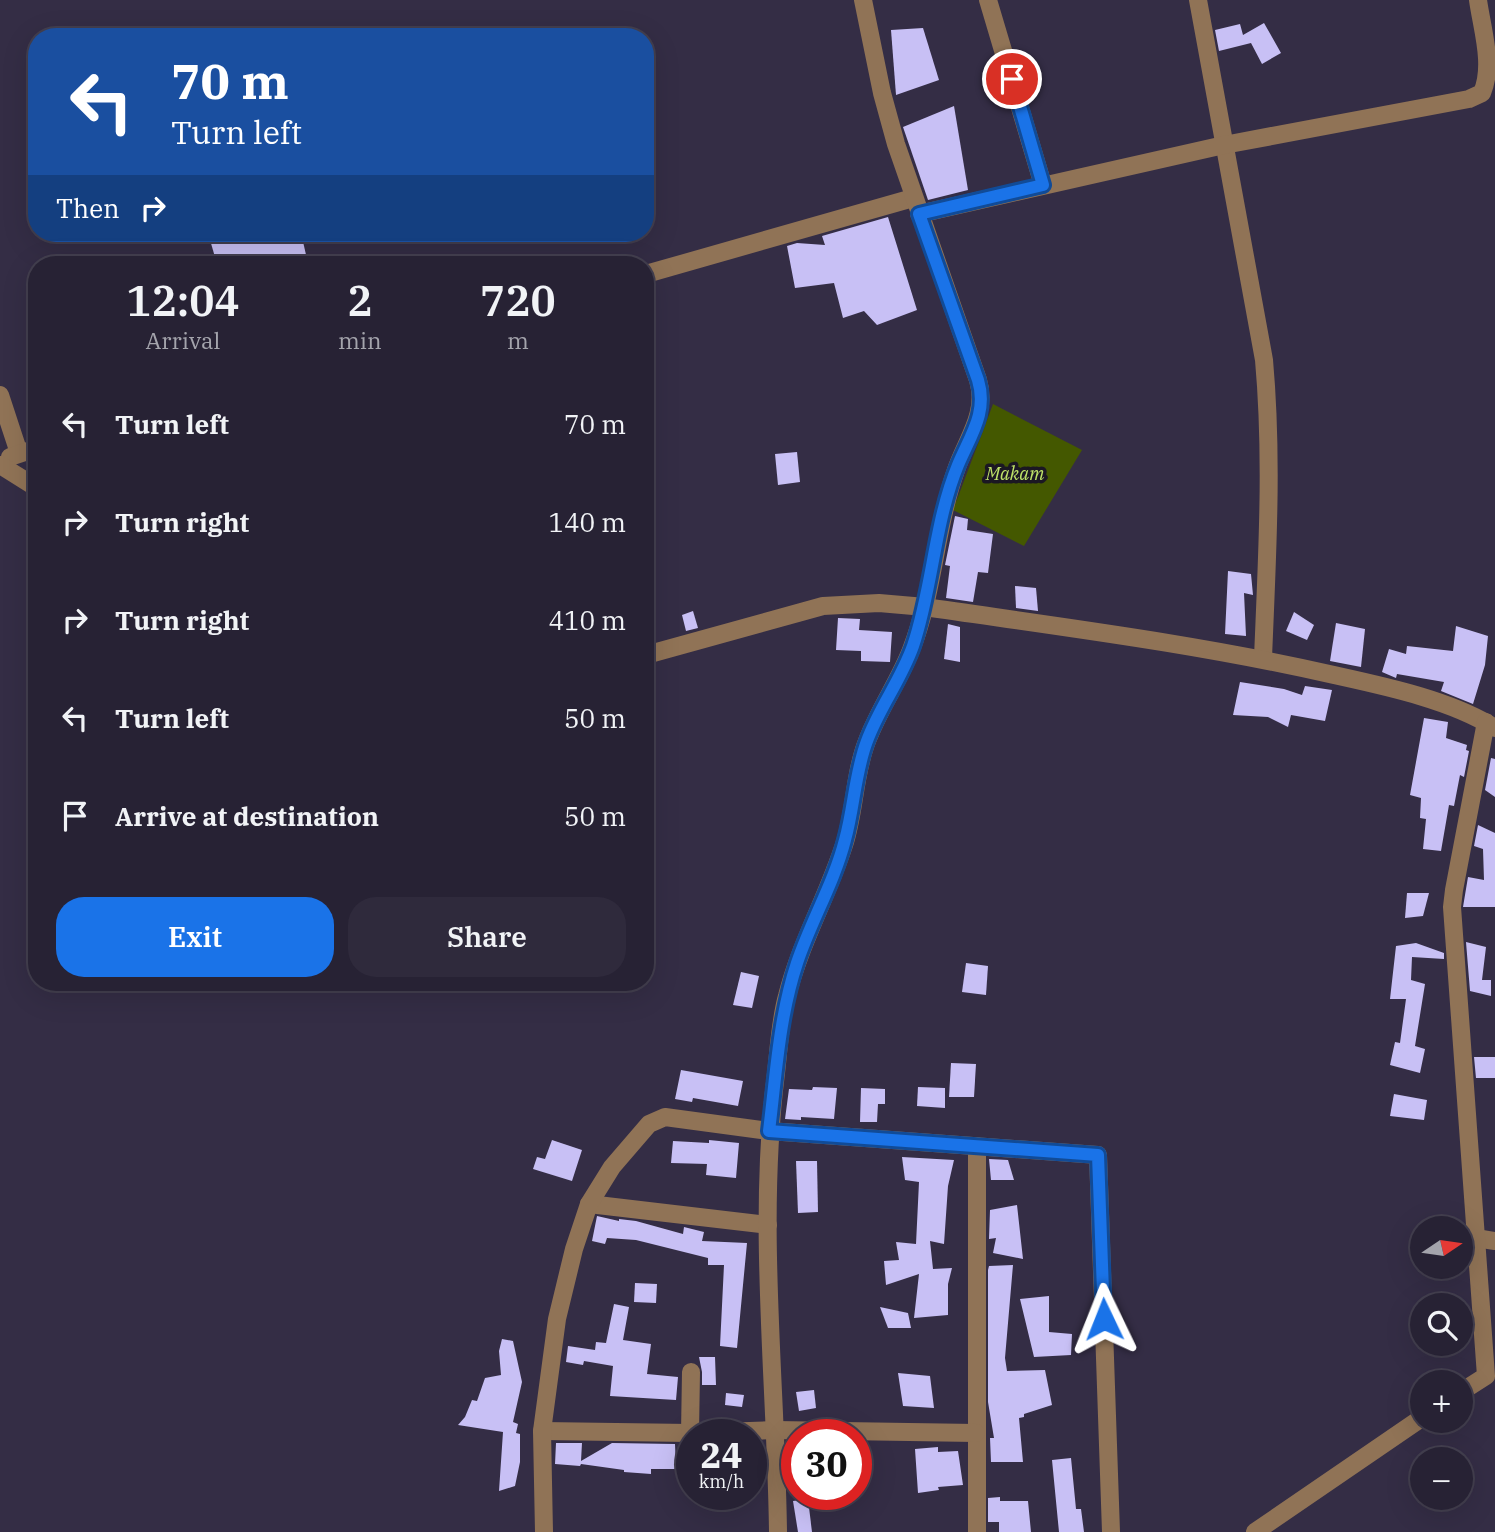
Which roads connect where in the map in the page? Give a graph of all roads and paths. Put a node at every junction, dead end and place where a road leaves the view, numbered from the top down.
1 (863, 0) edge
2 (988, 0) edge
3 (1198, 0) edge
4 (1478, 0) edge
5 (1224, 145) junction
6 (1043, 185) junction
7 (916, 206) junction
8 (654, 272) edge
9 (0, 395) edge
10 (28, 450) edge
11 (19, 453) junction
12 (0, 463) edge
13 (28, 482) edge
14 (925, 607) junction
15 (654, 653) edge
16 (1263, 658) junction
17 (1490, 725) edge
18 (769, 1131) junction
19 (977, 1146) junction
20 (589, 1205) junction
21 (768, 1225) junction
22 (1476, 1238) junction
23 (1495, 1241) edge
24 (691, 1372) dead end
25 (1490, 1375) edge
26 (1473, 1385) edge
27 (690, 1419) edge
28 (1410, 1426) edge
29 (767, 1430) edge
30 (775, 1430) junction
31 (542, 1431) junction
32 (676, 1433) edge
33 (976, 1433) junction
34 (544, 1532) edge
35 (778, 1532) edge
36 (977, 1532) edge
37 (1111, 1532) edge
38 (1255, 1532) edge

1 - 7 street
2 - 6 street
3 - 5 street
4 - 5 street
5 - 6 street
5 - 16 street
6 - 7 street
7 - 8 street
7 - 14 street
9 - 11 street
10 - 11 street
11 - 12 street
12 - 13 street
14 - 15 street
14 - 16 street
14 - 18 street
16 - 17 street
17 - 22 street
18 - 19 street
18 - 20 street
18 - 21 street
19 - 33 street
19 - 37 street
20 - 21 street
20 - 31 street
21 - 30 street
22 - 23 street
22 - 25 street
24 - 27 street
25 - 26 street
28 - 38 street
29 - 30 street
30 - 33 street
30 - 35 street
31 - 32 street
31 - 34 street
33 - 36 street

